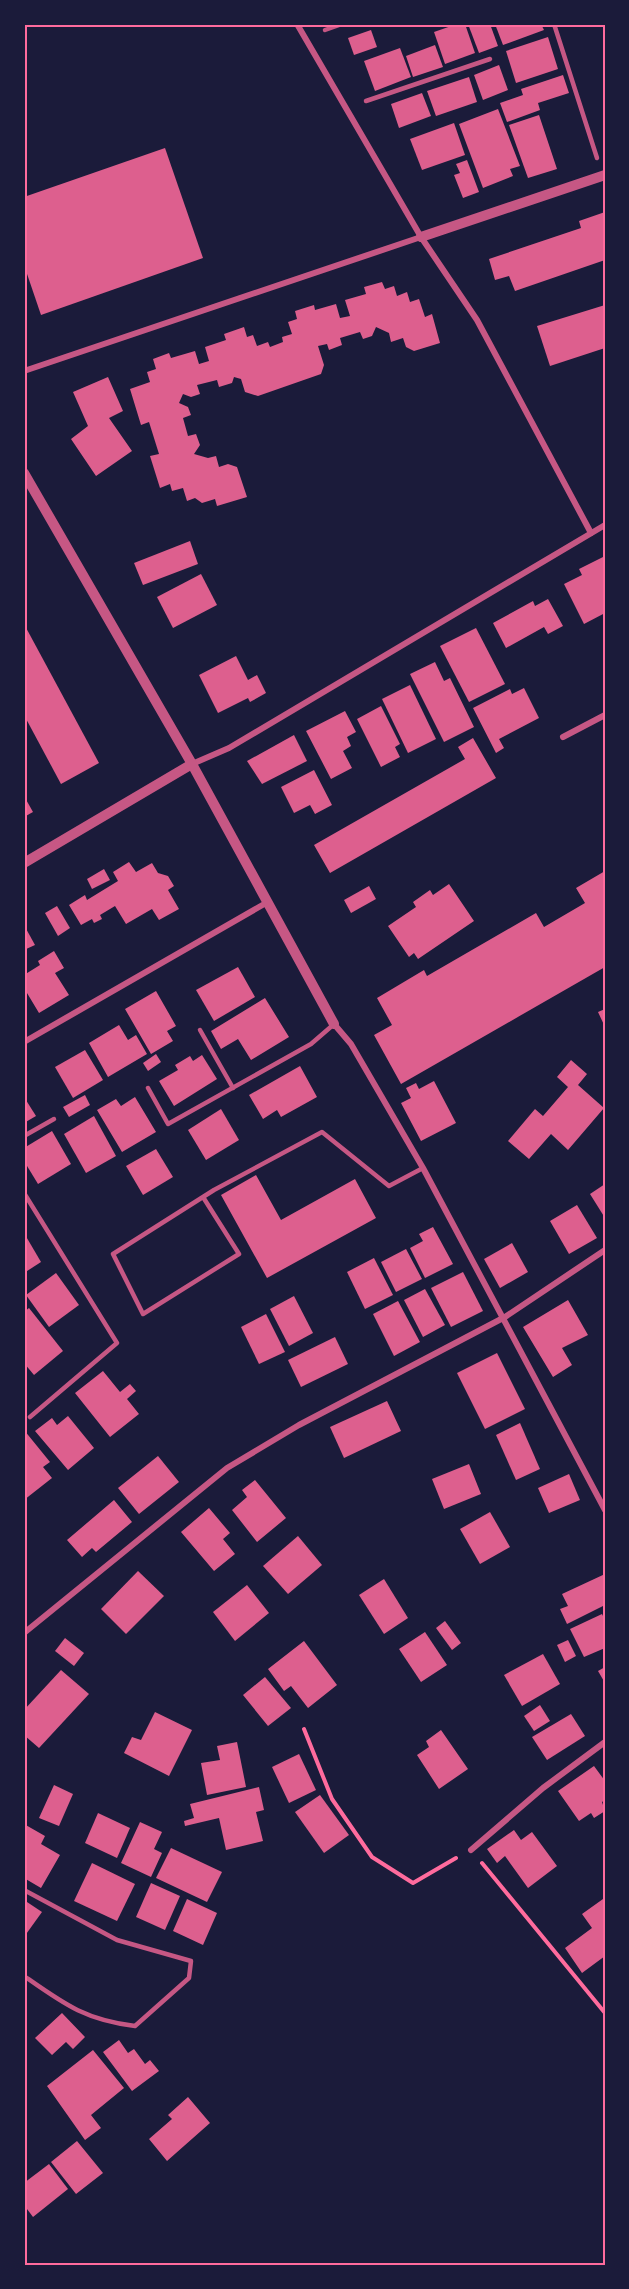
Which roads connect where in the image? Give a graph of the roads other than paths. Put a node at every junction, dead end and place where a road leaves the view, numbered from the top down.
1 (297, 24) edge
2 (342, 24) edge
3 (407, 24) edge
4 (415, 24) edge
5 (554, 24) edge
6 (325, 30) dead end
7 (490, 58) dead end
8 (366, 101) dead end
9 (597, 158) dead end
10 (605, 175) edge
11 (421, 237) junction
12 (24, 371) edge
13 (24, 473) edge
14 (605, 525) edge
15 (591, 533) junction
16 (605, 715) edge
17 (563, 737) dead end
18 (192, 764) junction
19 (24, 863) edge
20 (266, 903) junction
21 (334, 1024) junction
22 (200, 1030) dead end
23 (24, 1042) edge
24 (148, 1088) dead end
25 (232, 1088) junction
26 (54, 1119) dead end
27 (24, 1136) edge
28 (423, 1167) junction
29 (24, 1193) edge
30 (203, 1197) junction
31 (605, 1250) edge
32 (505, 1317) junction
33 (30, 1417) dead end
34 (605, 1510) edge
35 (24, 1633) edge
36 (605, 1742) edge
37 (471, 1850) road end
38 (24, 1890) edge
39 (24, 1976) edge

1 - 11 street
2 - 6 lane
3 - 4 lane
5 - 9 lane
7 - 8 lane
10 - 11 street
11 - 12 street
11 - 15 street
13 - 18 street
14 - 15 street
15 - 18 street
16 - 17 street
18 - 19 street
18 - 20 street
20 - 21 street
20 - 23 street
21 - 25 lane
21 - 28 street
22 - 25 lane
24 - 25 lane
26 - 27 lane
28 - 30 lane
28 - 32 street
29 - 33 lane
30 - 30 lane
31 - 32 street
32 - 34 street
32 - 35 street
36 - 37 street
38 - 39 lane

